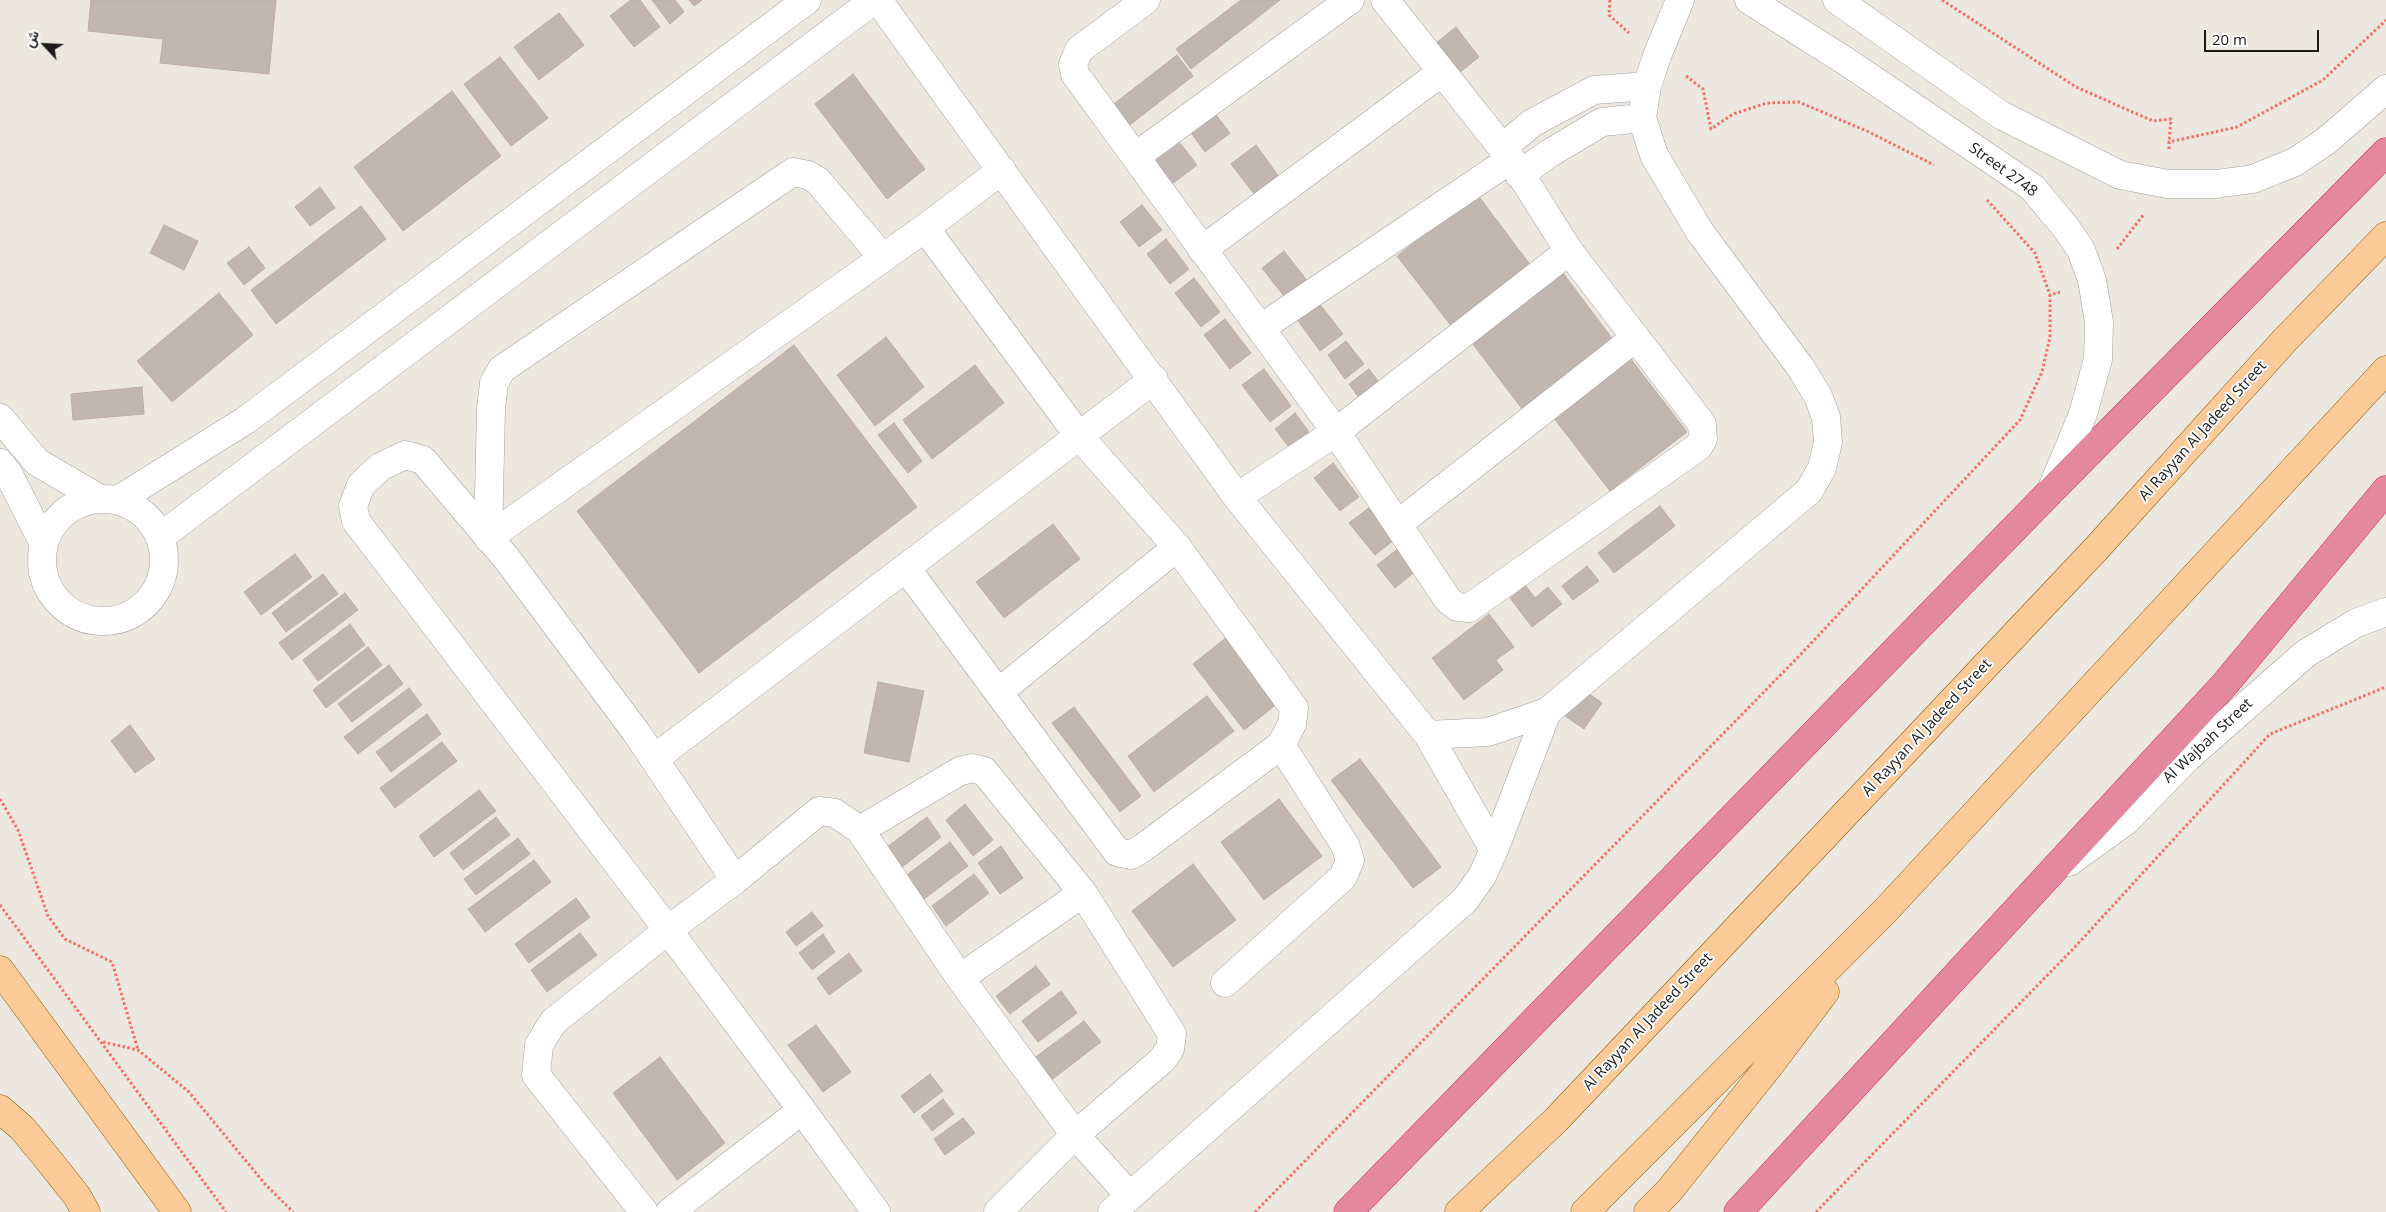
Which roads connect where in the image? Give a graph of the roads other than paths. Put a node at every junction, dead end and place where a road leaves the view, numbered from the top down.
1 (874, 0) edge
2 (878, 0) edge
3 (1146, 0) edge
4 (1350, 0) edge
5 (1385, 0) edge
6 (1680, 0) edge
7 (1749, 0) edge
8 (1837, 0) edge
9 (805, 1) edge
10 (1442, 72) junction
11 (1647, 86) junction
12 (2386, 89) edge
13 (1642, 118) junction
14 (2386, 152) edge
15 (1136, 156) junction
16 (1511, 161) junction
17 (1002, 170) junction
18 (925, 228) junction
19 (2386, 236) edge
20 (1202, 250) junction
21 (1569, 251) junction
22 (882, 258) junction
23 (1261, 328) junction
24 (1635, 338) junction
25 (2386, 370) edge
26 (1154, 379) junction
27 (0, 418) edge
28 (1336, 432) junction
29 (1079, 436) junction
30 (0, 463) edge
31 (2386, 490) edge
32 (2050, 492) junction
33 (1237, 497) junction
34 (109, 500) junction
35 (1398, 524) junction
36 (160, 538) junction
37 (488, 538) junction
38 (44, 544) junction
39 (1177, 547) junction
40 (906, 568) junction
41 (2386, 612) edge
42 (999, 692) junction
43 (1547, 712) junction
44 (1428, 735) junction
45 (1281, 745) junction
46 (654, 760) junction
47 (860, 830) junction
48 (1494, 850) junction
49 (735, 880) junction
50 (2040, 884) junction
51 (1083, 893) junction
52 (1886, 910) junction
53 (668, 930) junction
54 (0, 970) edge
55 (960, 978) junction
56 (1225, 983) dead end
57 (0, 1109) edge
58 (802, 1110) junction
59 (1075, 1135) junction
60 (1121, 1204) edge
61 (86, 1212) edge
62 (177, 1212) edge
63 (644, 1212) edge
64 (670, 1212) edge
65 (876, 1212) edge
66 (998, 1212) edge
67 (1348, 1212) edge
68 (1459, 1212) edge
69 (1585, 1212) edge
70 (1648, 1212) edge
71 (1738, 1212) edge

1 - 36 street
2 - 17 street
3 - 15 street
4 - 15 street
5 - 10 street
6 - 11 street
7 - 32 street, Street 2748
8 - 12 street
9 - 34 street
10 - 16 street
10 - 20 street
11 - 13 street
11 - 16 street
13 - 16 street
13 - 43 street
14 - 32 highway
15 - 20 street
16 - 21 street
16 - 23 street
17 - 18 street
17 - 26 street
18 - 22 street
18 - 29 street
19 - 68 main road, Al Rayyan Al Jadeed Street
20 - 23 street
21 - 24 street
21 - 28 street
22 - 37 street
22 - 37 street
23 - 28 street
24 - 35 street
24 - 35 street
25 - 52 main road
26 - 29 street
26 - 33 street
27 - 34 street
28 - 33 street
28 - 35 street
29 - 39 street
29 - 40 street
30 - 38 street
31 - 50 highway
32 - 67 highway
33 - 44 street
34 - 36 street
34 - 38 street
36 - 38 street
37 - 46 street
37 - 53 street
39 - 42 street
39 - 45 street
40 - 42 street
40 - 46 street
41 - 50 street, Al Wajbah Street
42 - 45 street
43 - 44 street
43 - 48 street
44 - 48 street
45 - 56 street
46 - 49 street
47 - 49 street
47 - 51 street
47 - 55 street
48 - 60 street
49 - 53 street
50 - 71 highway
51 - 55 street
51 - 59 street
52 - 69 main road
52 - 70 main road
53 - 58 street
53 - 63 street
54 - 62 main road
55 - 59 street
57 - 61 main road
58 - 64 street
58 - 65 street
59 - 60 street
59 - 66 street

